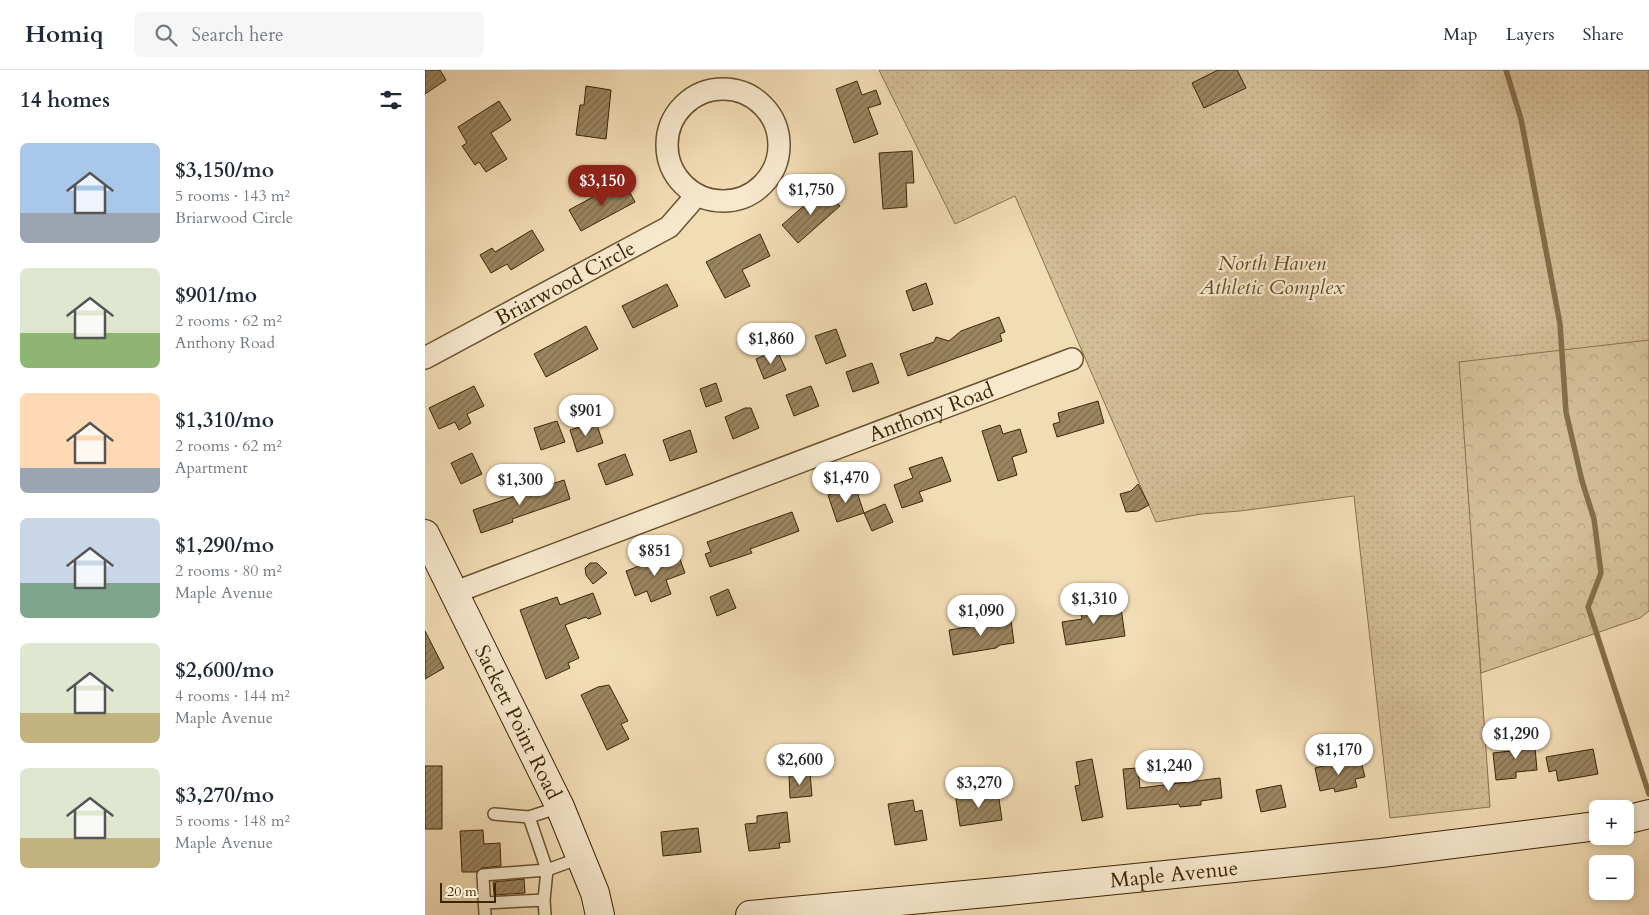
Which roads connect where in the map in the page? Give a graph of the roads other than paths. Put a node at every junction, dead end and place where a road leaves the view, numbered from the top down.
1 (696, 196) junction
2 (425, 358) edge
3 (1071, 359) dead end
4 (425, 534) edge
5 (453, 593) junction
6 (560, 807) junction
7 (494, 814) dead end
8 (1649, 814) edge
9 (529, 817) junction
10 (1634, 818) edge
11 (1589, 827) edge
12 (581, 858) junction
13 (547, 870) junction
14 (544, 900) junction
15 (485, 903) junction
16 (843, 911) edge
17 (485, 915) edge
18 (545, 915) edge
19 (600, 915) edge
20 (750, 915) edge

1 - 1 street
1 - 2 street, Briarwood Circle
3 - 5 street, Anthony Road
4 - 5 main road, Sackett Point Road
5 - 6 main road, Sackett Point Road
6 - 9 lane
6 - 12 main road, Sackett Point Road
7 - 9 lane
8 - 10 main road
9 - 13 lane
11 - 16 main road, Maple Avenue
12 - 13 lane
12 - 19 main road, Sackett Point Road
13 - 14 lane
13 - 15 lane
14 - 15 lane
14 - 18 lane
15 - 17 lane
16 - 20 main road, Maple Avenue

